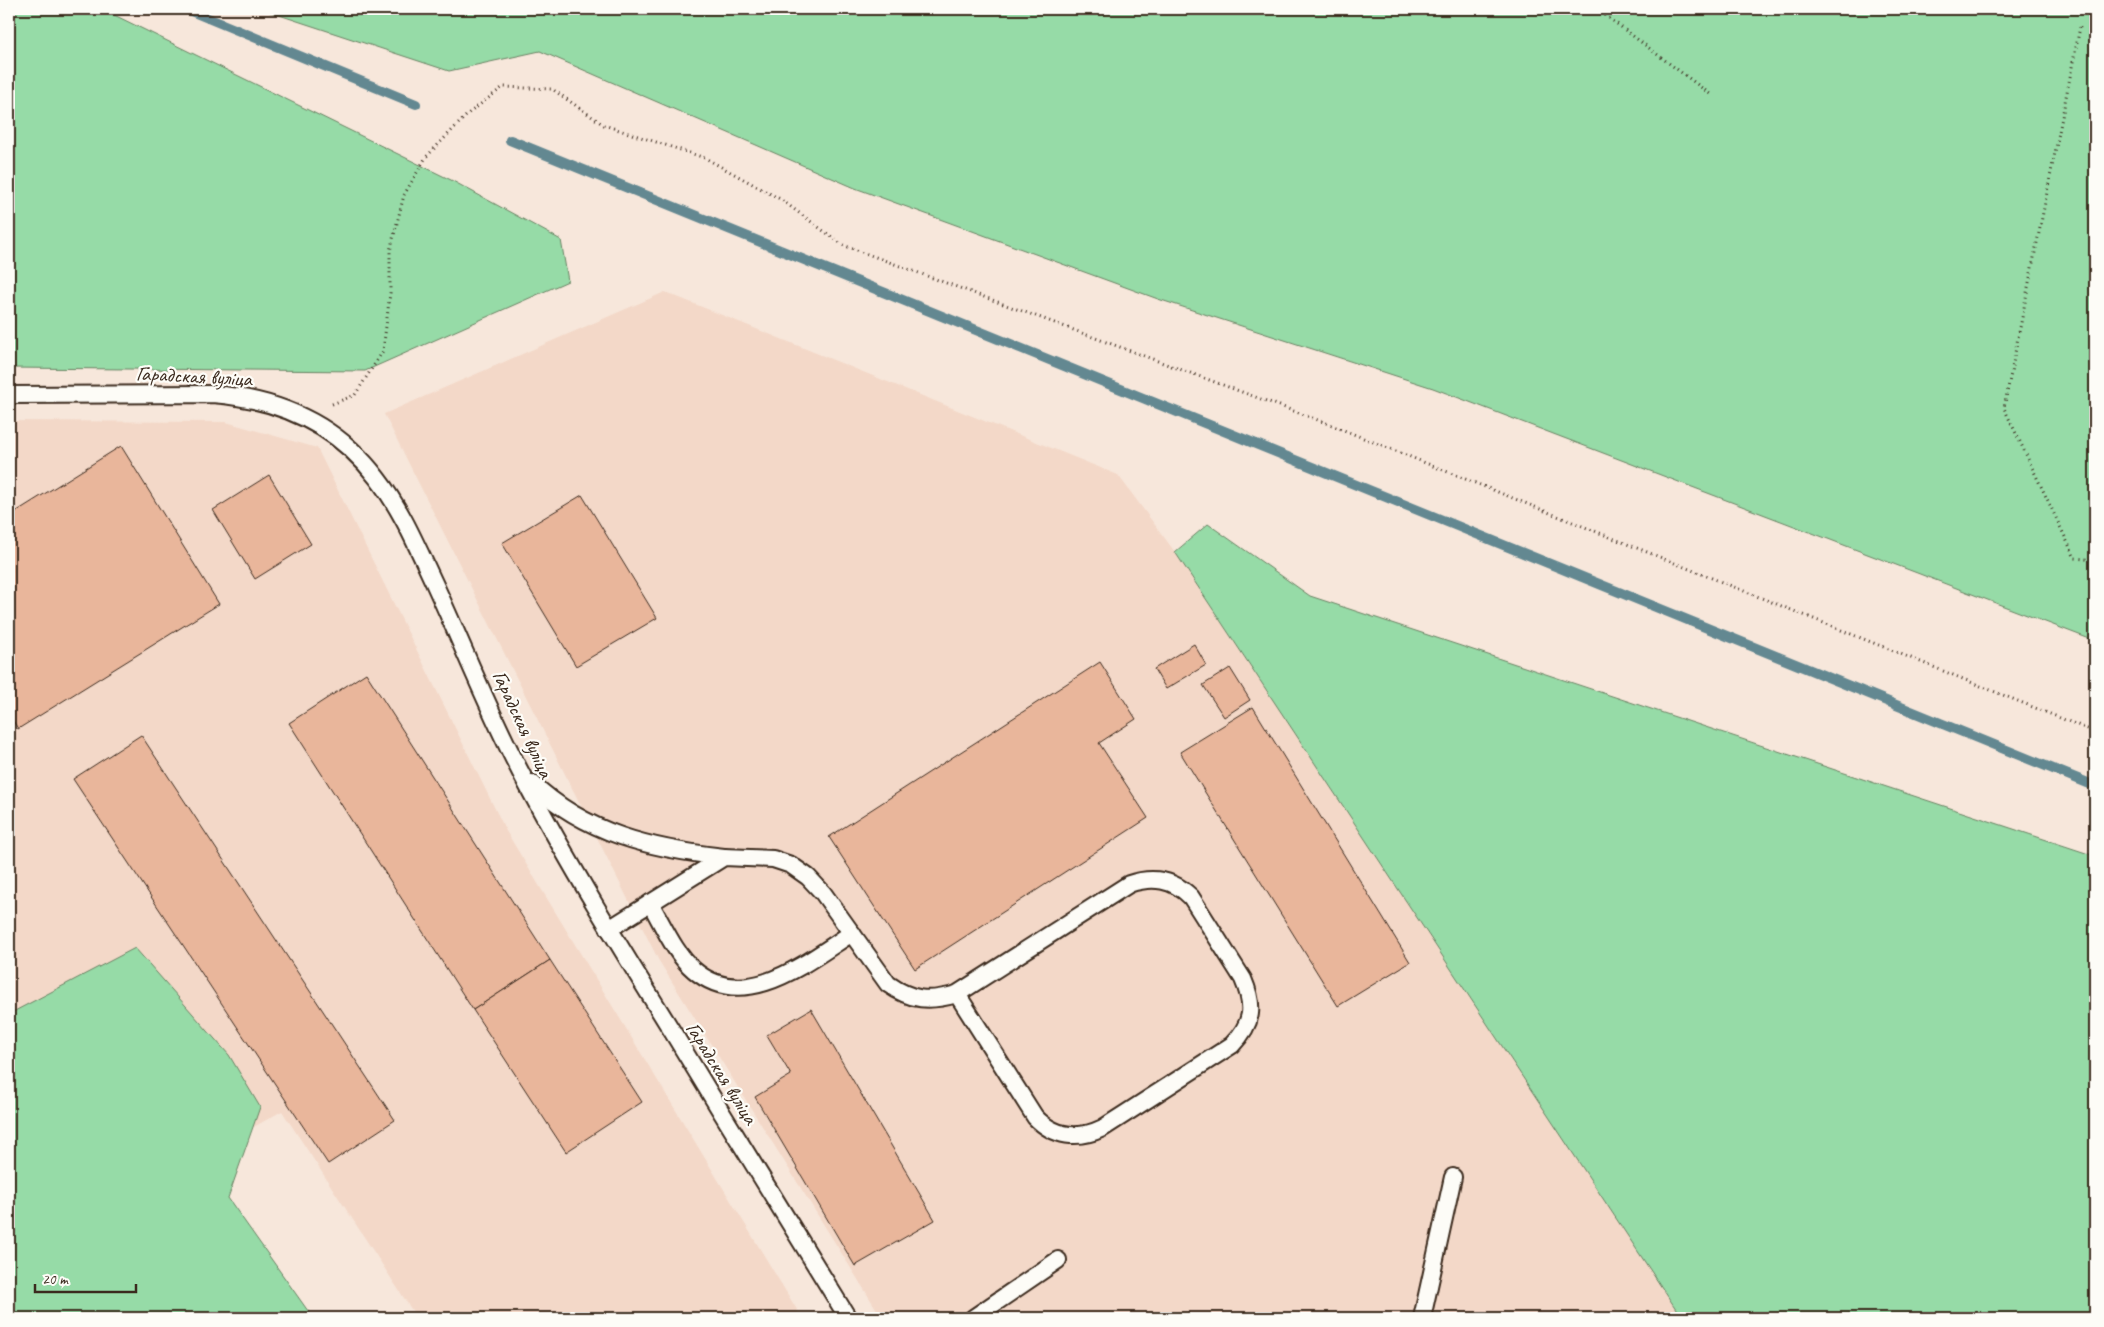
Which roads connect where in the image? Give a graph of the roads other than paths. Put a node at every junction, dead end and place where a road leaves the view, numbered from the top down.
1 (9, 395) edge
2 (521, 773) junction
3 (724, 857) junction
4 (650, 904) junction
5 (609, 929) junction
6 (852, 933) junction
7 (957, 994) junction
8 (1453, 1177) dead end
9 (1058, 1260) dead end
10 (848, 1318) edge
11 (973, 1318) edge
12 (1422, 1318) edge

1 - 2 lane, Гарадская вуліца
2 - 3 lane
2 - 5 lane, Гарадская вуліца
3 - 4 lane
3 - 6 lane
4 - 5 lane
4 - 6 lane
5 - 10 lane, Гарадская вуліца
6 - 7 lane
7 - 7 lane
8 - 12 lane
9 - 11 lane

